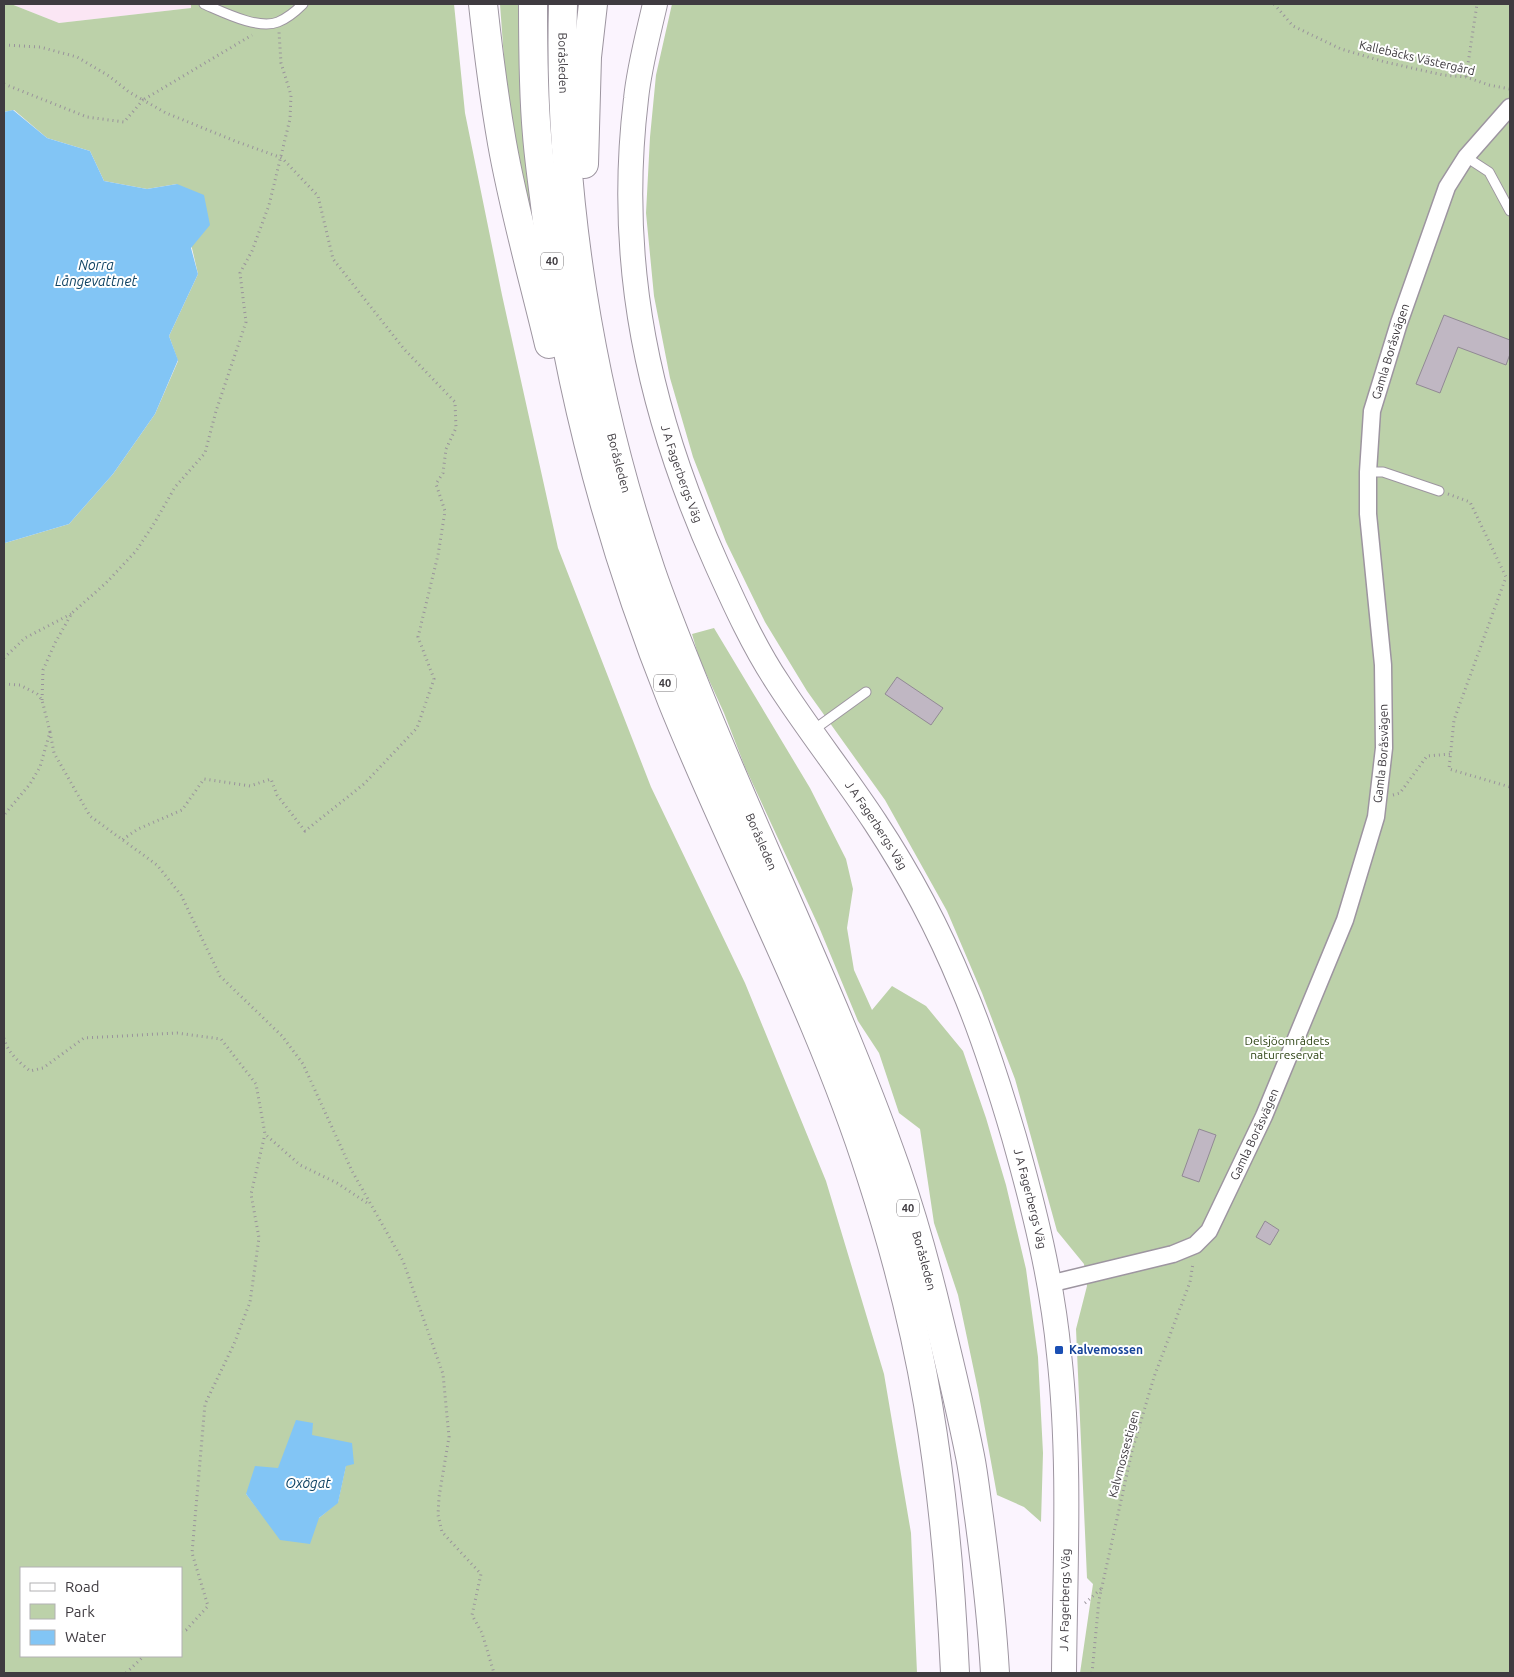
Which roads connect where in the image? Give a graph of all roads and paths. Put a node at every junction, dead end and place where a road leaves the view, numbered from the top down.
1 (204, 4) edge
2 (303, 4) edge
3 (484, 4) edge
4 (533, 4) edge
5 (563, 4) edge
6 (593, 4) edge
7 (655, 4) edge
8 (1274, 4) edge
9 (1477, 4) edge
10 (274, 23) junction
11 (4, 46) edge
12 (1466, 77) junction
13 (4, 84) edge
14 (1510, 89) edge
15 (143, 100) junction
16 (1510, 107) edge
17 (1466, 157) junction
18 (282, 158) junction
19 (1510, 211) edge
20 (582, 288) junction
21 (1368, 472) junction
22 (1439, 491) joint
23 (606, 513) junction
24 (72, 613) junction
25 (4, 658) edge
26 (4, 684) edge
27 (866, 692) dead end
28 (42, 700) junction
29 (50, 732) junction
30 (812, 732) junction
31 (1451, 754) junction
32 (1510, 787) edge
33 (1378, 800) junction
34 (4, 815) edge
35 (122, 840) junction
36 (4, 1038) edge
37 (265, 1134) junction
38 (370, 1205) junction
39 (1195, 1245) junction
40 (1049, 1284) junction
41 (1102, 1589) junction
42 (1082, 1604) dead end
43 (182, 1631) edge
44 (143, 1657) edge
45 (126, 1673) edge
46 (494, 1673) edge
47 (955, 1673) edge
48 (995, 1673) edge
49 (1064, 1673) edge
50 (1092, 1673) edge

1 - 10 lane
2 - 10 lane
3 - 23 highway
4 - 23 highway, Boråsleden / 40
5 - 20 highway, Boråsleden / 40
6 - 20 highway
7 - 30 street, J A Fagerbergs Väg
8 - 12 path, Kallebäcks Västergård
9 - 12 path
10 - 15 path
10 - 18 path
11 - 15 path
12 - 14 path, Kallebäcks Västergård
13 - 15 path
15 - 18 path
16 - 17 street, Gamla Boråsvägen
17 - 19 lane
17 - 21 street, Gamla Boråsvägen
18 - 24 path
18 - 35 path
20 - 48 highway, Boråsleden / 40
21 - 22 lane
21 - 33 street, Gamla Boråsvägen
22 - 31 path
23 - 47 highway, Boråsleden / 40
24 - 25 path
24 - 28 path
26 - 28 path
27 - 30 lane
28 - 29 path
29 - 34 path
29 - 35 path
30 - 40 street, J A Fagerbergs Väg
31 - 32 path
31 - 33 path
33 - 39 street, Gamla Boråsvägen
35 - 38 path
36 - 37 path
37 - 38 path
37 - 43 path
38 - 46 path
39 - 40 street, Gamla Boråsvägen
39 - 41 path, Kalvmossestigen
40 - 49 street, J A Fagerbergs Väg
41 - 42 path
41 - 50 path, Kalvmossestigen
44 - 45 path

